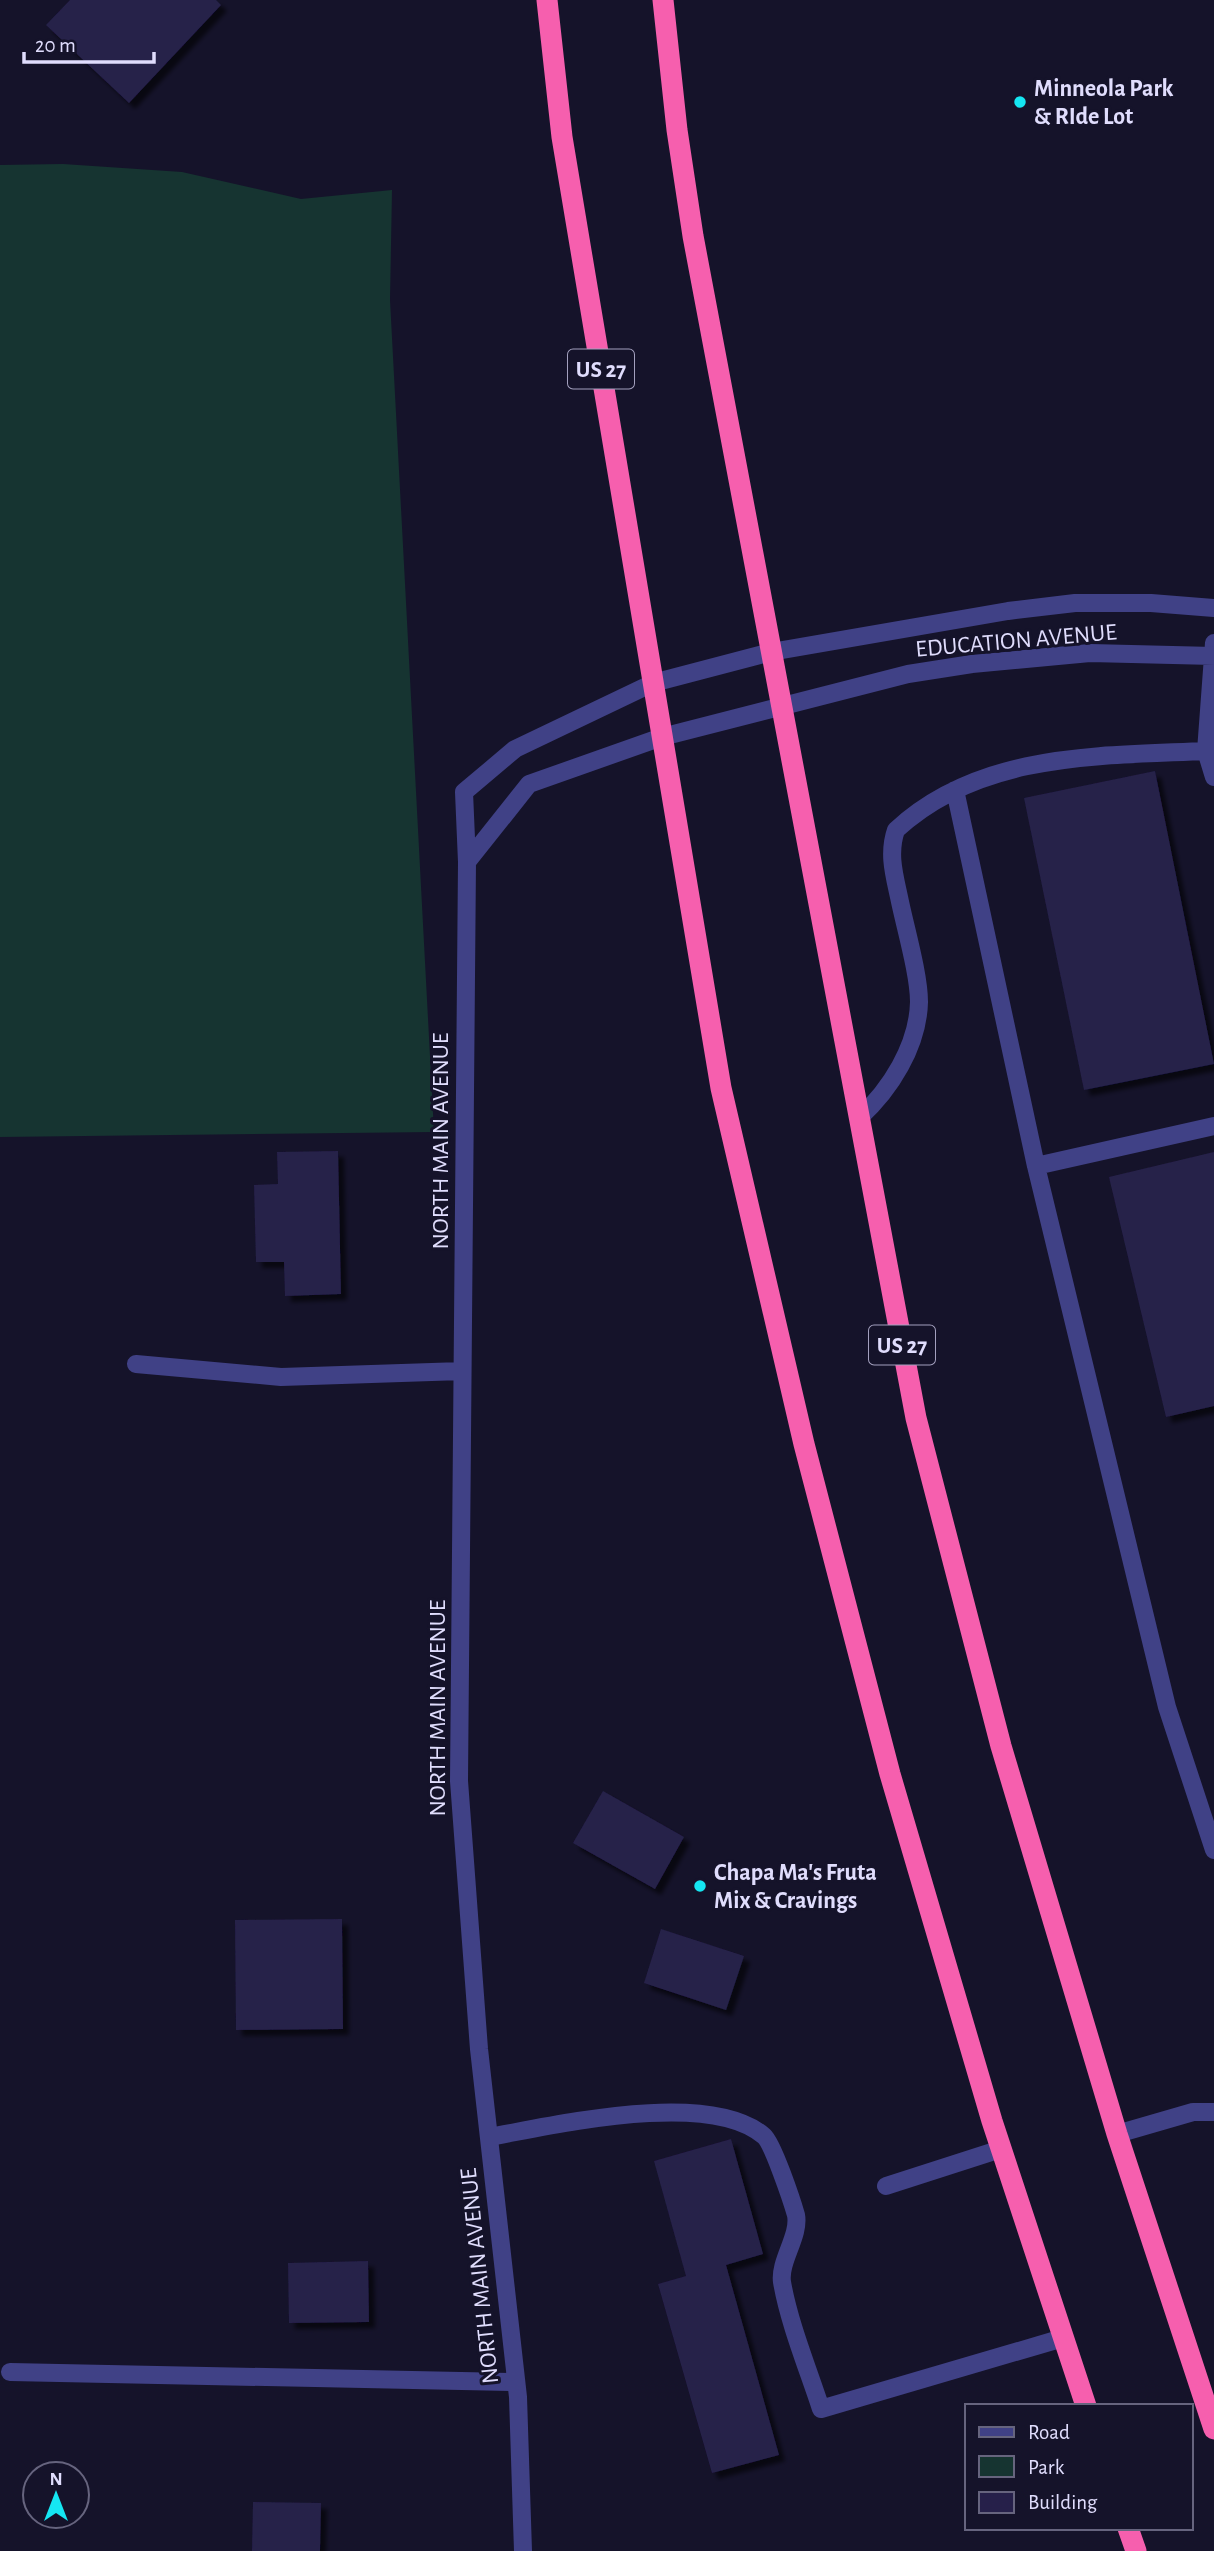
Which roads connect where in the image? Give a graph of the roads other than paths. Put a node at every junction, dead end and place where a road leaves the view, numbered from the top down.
1 (547, 0) edge
2 (663, 0) edge
3 (1214, 608) edge
4 (1213, 651) edge
5 (771, 652) junction
6 (653, 683) junction
7 (781, 707) junction
8 (662, 737) junction
9 (1206, 751) junction
10 (1214, 777) edge
11 (955, 790) junction
12 (467, 862) junction
13 (859, 1118) junction
14 (1214, 1126) edge
15 (1036, 1166) junction
16 (136, 1364) dead end
17 (462, 1371) junction
18 (1214, 1850) edge
19 (1214, 2112) edge
20 (1117, 2134) junction
21 (489, 2137) junction
22 (1001, 2149) junction
23 (886, 2186) dead end
24 (1063, 2338) junction
25 (10, 2372) dead end
26 (514, 2382) junction
27 (1085, 2404) edge
28 (1210, 2405) edge
29 (1214, 2429) edge
30 (1129, 2530) edge
31 (523, 2551) edge
32 (1136, 2551) edge

1 - 6 highway, US 27
2 - 5 highway, US 27
3 - 5 street
4 - 7 street, EDUCATION AVENUE
4 - 9 street
5 - 6 street
5 - 7 highway, US 27
6 - 8 highway, US 27
6 - 12 street, NORTH MAIN AVENUE
7 - 8 street, EDUCATION AVENUE
7 - 13 highway, US 27
8 - 12 street, EDUCATION AVENUE
8 - 22 highway, US 27
9 - 10 street
9 - 11 street
11 - 13 street
11 - 15 street
12 - 17 street, NORTH MAIN AVENUE
13 - 20 highway, US 27
14 - 15 street
15 - 18 street
16 - 17 street
17 - 21 street, NORTH MAIN AVENUE
19 - 20 street
20 - 28 highway, US 27
21 - 24 street
21 - 26 street, NORTH MAIN AVENUE
22 - 23 street
22 - 24 highway, US 27
24 - 27 highway, US 27
25 - 26 street
26 - 31 street, NORTH MAIN AVENUE
28 - 29 highway, US 27
30 - 32 highway

